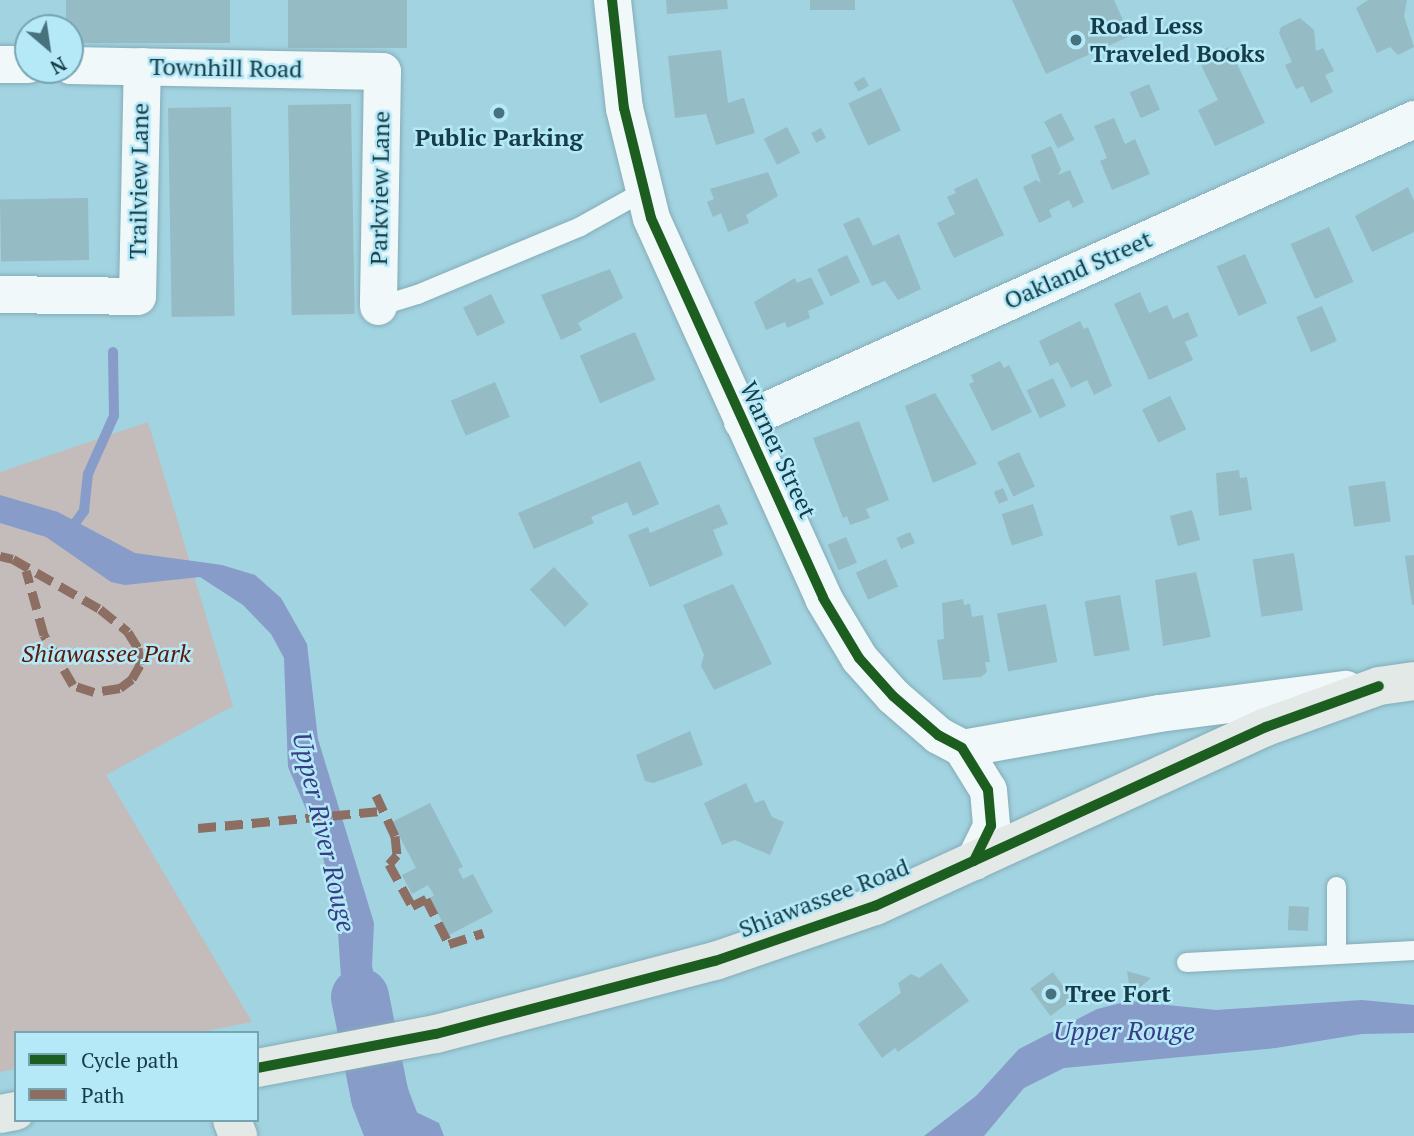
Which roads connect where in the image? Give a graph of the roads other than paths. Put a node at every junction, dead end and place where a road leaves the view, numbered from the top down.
1 (612, 0) edge
2 (84, 65) edge
3 (142, 66) junction
4 (382, 71) joint
5 (1414, 119) edge
6 (643, 191) junction
7 (0, 294) edge
8 (378, 306) joint
9 (742, 421) junction
10 (1396, 683) edge
11 (962, 748) junction
12 (974, 861) junction
13 (1336, 886) dead end
14 (1414, 950) edge
15 (1336, 954) junction
16 (1186, 962) dead end
17 (259, 1068) edge

1 - 6 street, Warner Street
2 - 3 street, Townhill Road
3 - 4 street, Townhill Road
3 - 7 street, Trailview Lane
4 - 8 street, Parkview Lane
5 - 9 street, Oakland Street
6 - 8 lane
6 - 9 street, Warner Street
9 - 11 street, Warner Street
10 - 11 street, Shiawassee Road
10 - 12 street, Shiawassee Road
11 - 12 street, Warner Street
12 - 17 street, Shiawassee Road
13 - 15 lane
14 - 15 lane
15 - 16 lane

